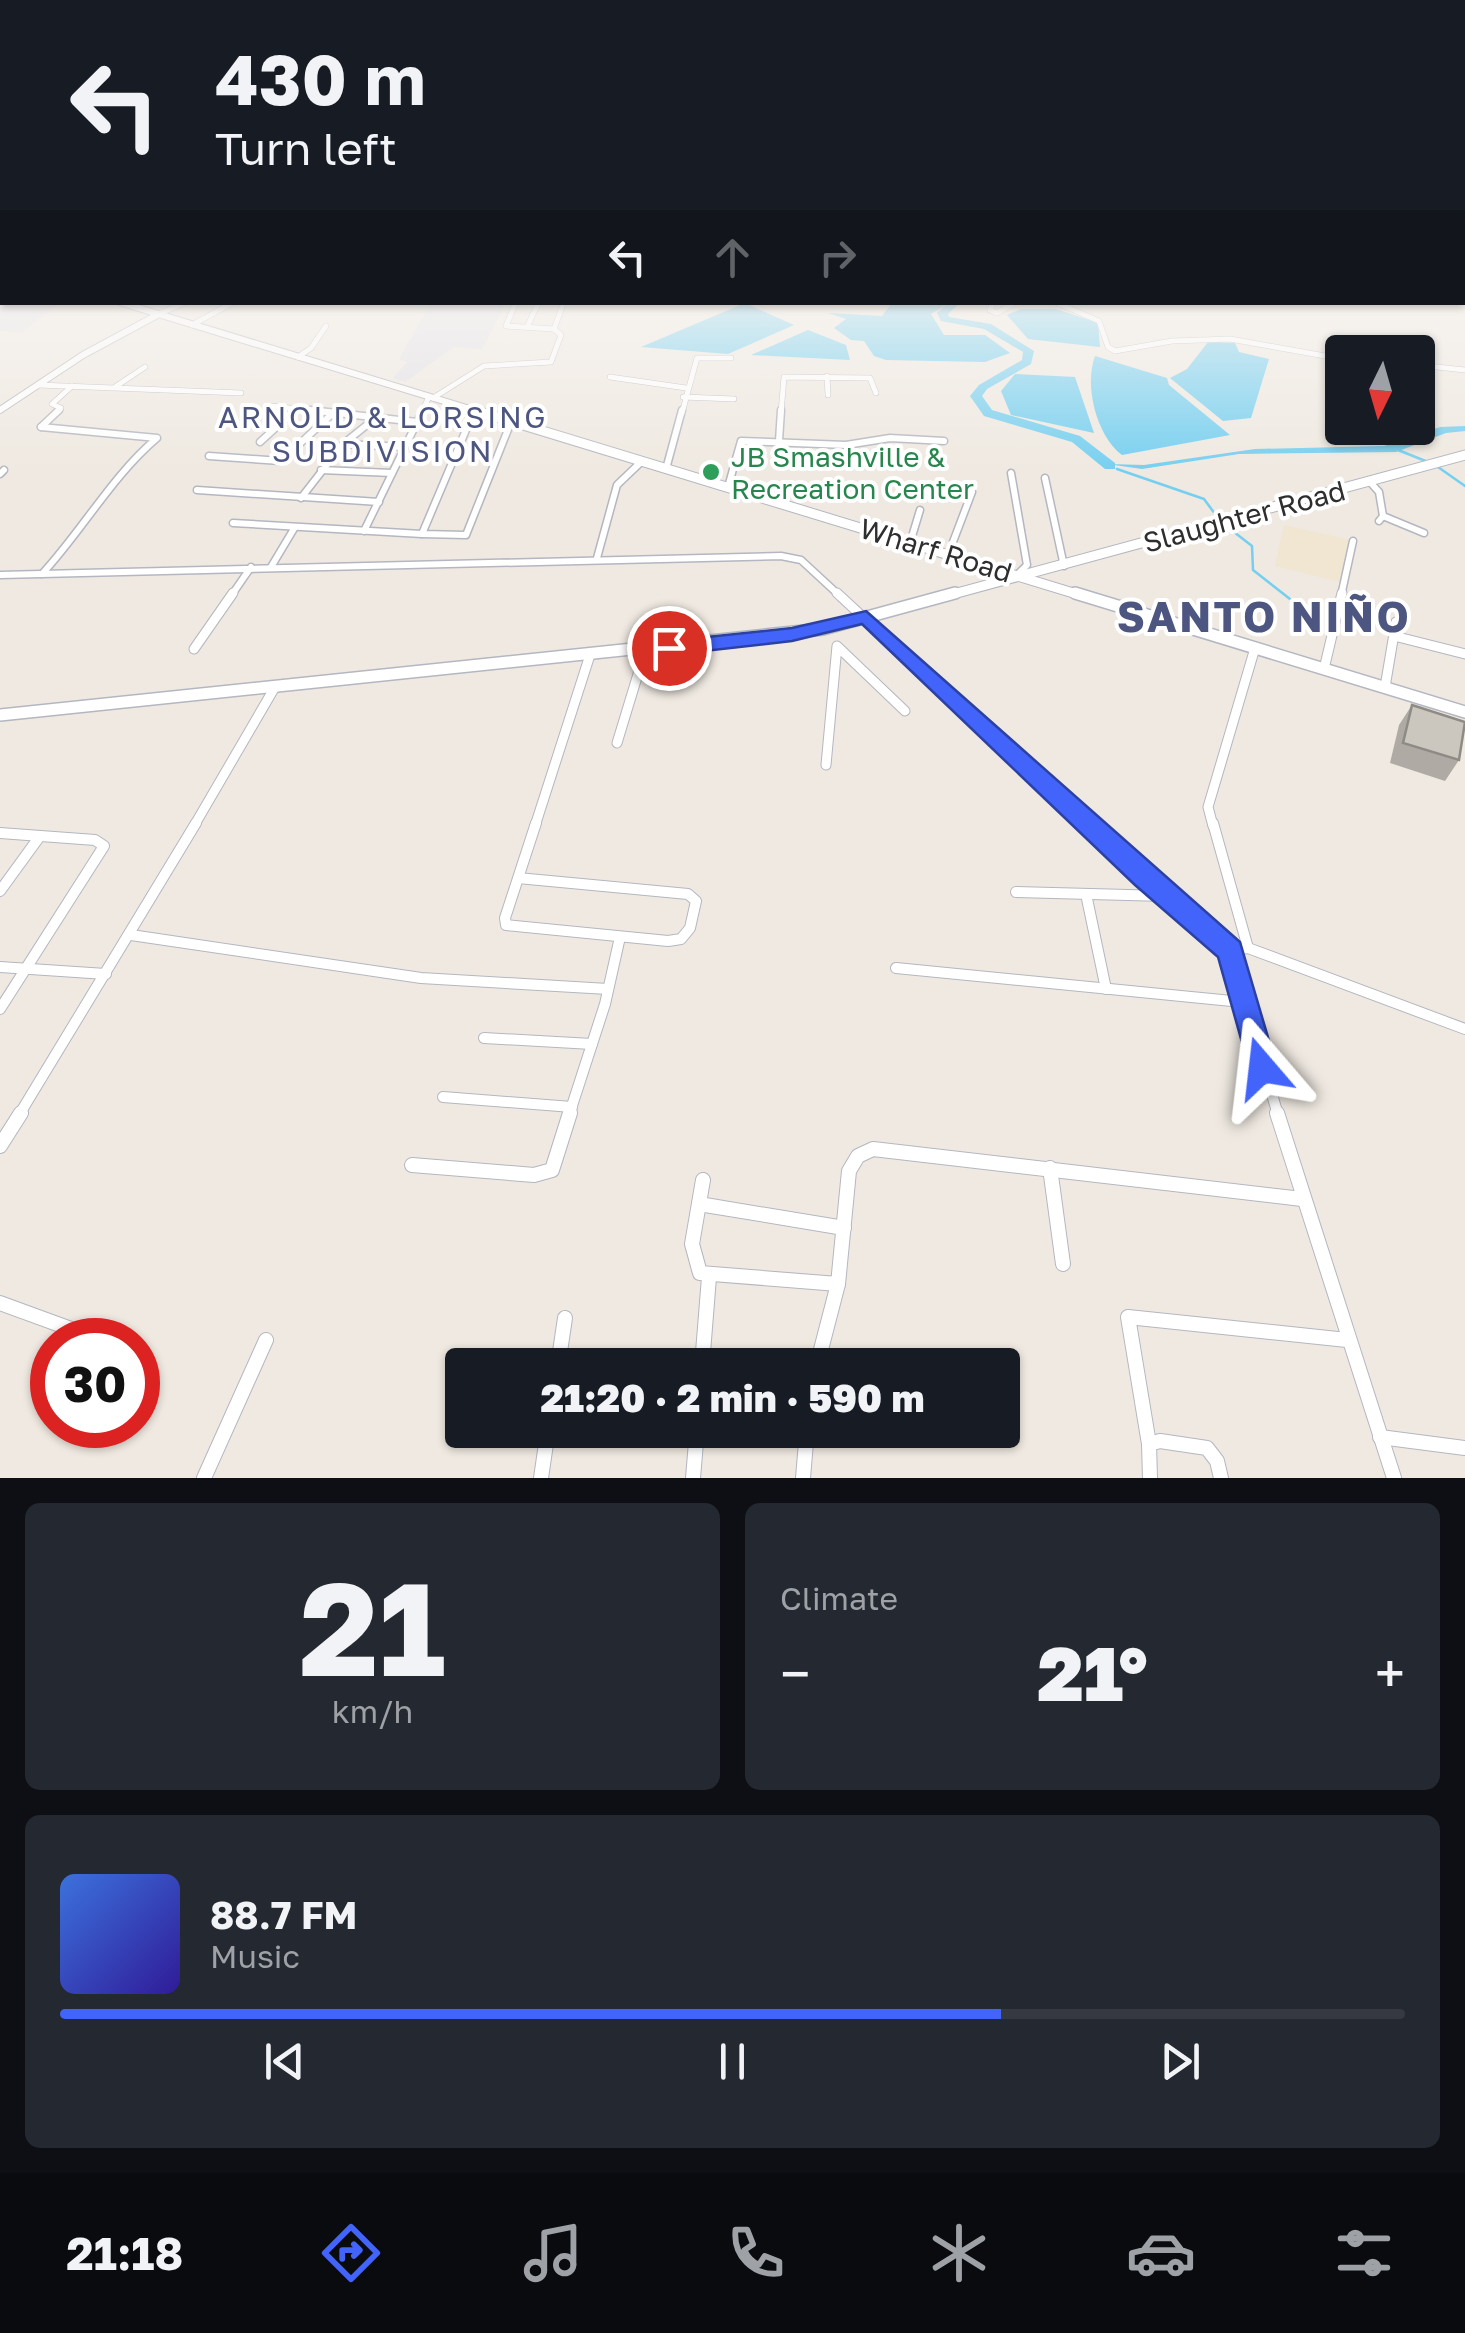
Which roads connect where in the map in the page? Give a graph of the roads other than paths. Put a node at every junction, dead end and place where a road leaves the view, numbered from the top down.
1 (123, 335) edge
2 (225, 335) edge
3 (320, 335) edge
4 (561, 335) edge
5 (1103, 335) edge
6 (1325, 356) edge
7 (298, 357) junction
8 (730, 358) dead end
9 (145, 367) dead end
10 (1435, 367) edge
11 (1465, 370) edge
12 (827, 376) junction
13 (610, 377) dead end
14 (38, 385) junction
15 (72, 386) junction
16 (116, 387) junction
17 (686, 388) junction
18 (241, 393) dead end
19 (876, 393) dead end
20 (828, 395) dead end
21 (684, 396) junction
22 (431, 398) junction
23 (734, 398) dead end
24 (270, 406) dead end
25 (0, 410) edge
26 (295, 410) junction
27 (474, 411) junction
28 (332, 414) junction
29 (376, 419) junction
30 (417, 422) junction
31 (512, 422) junction
32 (944, 441) dead end
33 (260, 442) dead end
34 (779, 442) junction
35 (344, 444) junction
36 (405, 447) junction
37 (1465, 455) edge
38 (209, 456) dead end
39 (641, 462) junction
40 (666, 469) junction
41 (321, 470) junction
42 (1010, 472) dead end
43 (392, 473) junction
44 (1045, 478) dead end
45 (1369, 481) junction
46 (728, 488) junction
47 (196, 490) dead end
48 (972, 492) dead end
49 (301, 498) junction
50 (379, 502) junction
51 (920, 510) dead end
52 (233, 523) dead end
53 (294, 527) junction
54 (364, 531) junction
55 (1424, 533) dead end
56 (422, 534) junction
57 (1353, 541) dead end
58 (910, 543) junction
59 (948, 555) junction
60 (598, 558) junction
61 (1064, 566) junction
62 (251, 567) junction
63 (271, 567) junction
64 (42, 574) junction
65 (0, 575) edge
66 (1020, 576) junction
67 (866, 617) junction
68 (1396, 622) dead end
69 (823, 629) junction
70 (1394, 636) junction
71 (838, 646) junction
72 (1255, 648) junction
73 (194, 649) dead end
74 (644, 650) junction
75 (1465, 654) edge
76 (590, 656) junction
77 (1324, 669) junction
78 (274, 687) junction
79 (1384, 687) junction
80 (905, 710) dead end
81 (1465, 712) edge
82 (0, 715) edge
83 (616, 743) dead end
84 (826, 765) dead end
85 (0, 833) edge
86 (40, 836) junction
87 (518, 878) junction
88 (0, 891) edge
89 (1016, 892) dead end
90 (1086, 894) junction
91 (1164, 896) junction
92 (131, 935) junction
93 (620, 937) junction
94 (1248, 948) junction
95 (1230, 950) junction
96 (0, 968) edge
97 (896, 968) dead end
98 (26, 970) junction
99 (106, 974) junction
100 (608, 989) junction
101 (1106, 989) junction
102 (1242, 1002) junction
103 (0, 1010) edge
104 (1465, 1028) edge
105 (484, 1038) dead end
106 (592, 1044) junction
107 (443, 1097) dead end
108 (572, 1108) junction
109 (0, 1146) edge
110 (412, 1165) dead end
111 (1050, 1168) junction
112 (702, 1180) dead end
113 (1302, 1199) junction
114 (699, 1204) junction
115 (844, 1228) junction
116 (1063, 1264) dead end
117 (709, 1276) junction
118 (838, 1284) junction
119 (0, 1304) edge
120 (40, 1318) edge
121 (564, 1318) dead end
122 (266, 1340) dead end
123 (1347, 1340) junction
124 (560, 1348) edge
125 (703, 1348) edge
126 (821, 1348) edge
127 (1380, 1437) junction
128 (1148, 1444) junction
129 (545, 1448) edge
130 (696, 1448) edge
131 (805, 1448) edge
132 (1465, 1448) edge
133 (204, 1478) edge
134 (540, 1478) edge
135 (693, 1478) edge
136 (803, 1478) edge
137 (1150, 1478) edge
138 (1221, 1478) edge
139 (1394, 1478) edge

1 - 14 street
2 - 7 street, Wharf Road
3 - 7 street
4 - 22 street
5 - 6 street
7 - 22 street, Wharf Road
8 - 17 street
9 - 16 street
10 - 11 street
12 - 19 street
12 - 20 street
12 - 34 street
13 - 17 street
14 - 15 street
14 - 25 street
15 - 16 street
15 - 64 street
16 - 18 street
17 - 21 street
21 - 23 street
21 - 40 street
22 - 27 street, Wharf Road
22 - 30 street
24 - 26 street
26 - 28 street
26 - 33 street
27 - 31 street, Wharf Road
27 - 56 street
28 - 29 street
28 - 38 street
29 - 30 street
29 - 35 street
30 - 36 street
31 - 39 street, Wharf Road
31 - 56 street
32 - 34 street
34 - 46 street
35 - 36 street
35 - 41 street
36 - 43 street
37 - 45 street, Slaughter Road
39 - 40 street, Wharf Road
39 - 60 street
40 - 46 street, Wharf Road
41 - 43 street
41 - 49 street
42 - 66 street
43 - 50 street
44 - 61 street
45 - 55 street
45 - 61 street, Slaughter Road
46 - 58 street, Wharf Road
47 - 49 street
48 - 59 street
49 - 50 street
50 - 54 street
51 - 58 street
52 - 53 street
53 - 54 street
53 - 63 street
54 - 56 street
57 - 77 street
58 - 59 street, Wharf Road
59 - 66 street, Wharf Road
60 - 63 street
60 - 67 street
61 - 66 street, Slaughter Road
62 - 63 street
62 - 64 street
62 - 73 street
64 - 65 street
66 - 67 street, Slaughter Road
66 - 72 street, Wharf Road
67 - 69 street, Slaughter Road
67 - 91 street
68 - 70 street
69 - 71 street
69 - 74 street, Slaughter Road
70 - 75 street
70 - 79 street
71 - 80 street
71 - 84 street
72 - 77 street, Wharf Road
72 - 94 street
74 - 76 street, Slaughter Road
74 - 83 street
76 - 78 street, Slaughter Road
76 - 87 street
77 - 79 street, Wharf Road
78 - 82 street, Slaughter Road
78 - 92 street
79 - 81 street, Wharf Road
85 - 86 street
86 - 88 street
86 - 98 street
87 - 93 street
87 - 93 street
89 - 90 street
90 - 91 street
90 - 101 street
91 - 95 street
92 - 99 street
92 - 100 street
93 - 100 street
94 - 95 street
94 - 104 street
95 - 102 street
96 - 98 street
97 - 101 street
98 - 99 street
98 - 103 street
99 - 109 street
100 - 106 street
101 - 102 street
102 - 113 street
105 - 106 street
106 - 108 street
107 - 108 street
108 - 110 street
111 - 113 street
111 - 115 street
111 - 116 street
112 - 114 street
113 - 123 street
114 - 115 street
114 - 117 street
115 - 118 street
117 - 118 street
117 - 125 street
118 - 126 street
119 - 120 street
121 - 124 street
122 - 133 street
123 - 127 street
123 - 128 street
127 - 132 street
127 - 139 street
128 - 137 street
128 - 138 street
129 - 134 street
130 - 135 street
131 - 136 street

